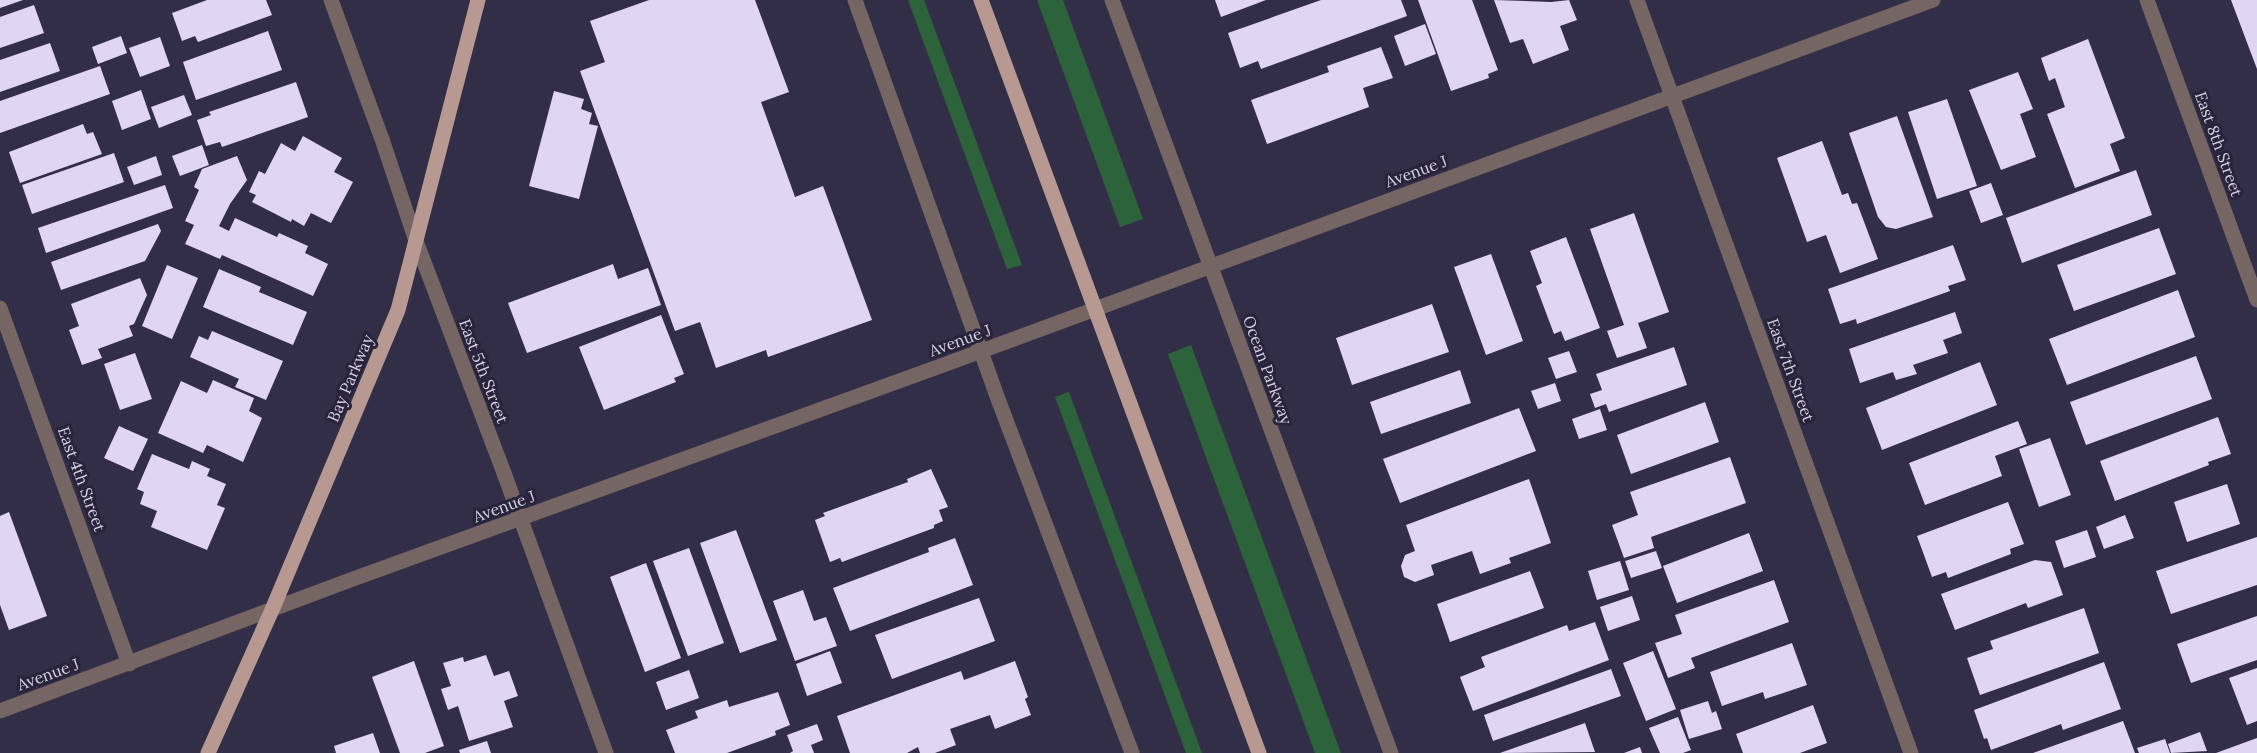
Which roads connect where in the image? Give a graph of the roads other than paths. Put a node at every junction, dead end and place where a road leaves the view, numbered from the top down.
1 (331, 0) edge
2 (478, 0) edge
3 (855, 0) edge
4 (981, 0) edge
5 (1112, 0) edge
6 (1637, 0) edge
7 (1933, 0) edge
8 (2147, 0) edge
9 (1672, 96) junction
10 (416, 241) junction
11 (1210, 267) junction
12 (2257, 300) edge
13 (0, 308) edge
14 (1095, 310) junction
15 (982, 351) junction
16 (520, 519) junction
17 (272, 610) junction
18 (129, 664) junction
19 (0, 711) edge
20 (208, 753) edge
21 (606, 753) edge
22 (1132, 753) edge
23 (1259, 753) edge
24 (1391, 753) edge
25 (1911, 753) edge

1 - 10 street, East 5th Street
2 - 10 main road, Bay Parkway
3 - 15 street
4 - 14 main road
5 - 11 street, Ocean Parkway
6 - 9 street, East 7th Street
7 - 9 street, Avenue J
8 - 12 street, East 8th Street
9 - 11 street, Avenue J
9 - 25 street, East 7th Street
10 - 16 street, East 5th Street
10 - 17 main road, Bay Parkway
11 - 14 street, Avenue J
11 - 24 street, Ocean Parkway
13 - 18 street, East 4th Street
14 - 15 street, Avenue J
14 - 23 main road
15 - 16 street, Avenue J
15 - 22 street
16 - 17 street, Avenue J
16 - 21 street, East 5th Street
17 - 18 street, Avenue J
17 - 20 main road, Bay Parkway
18 - 19 street, Avenue J

